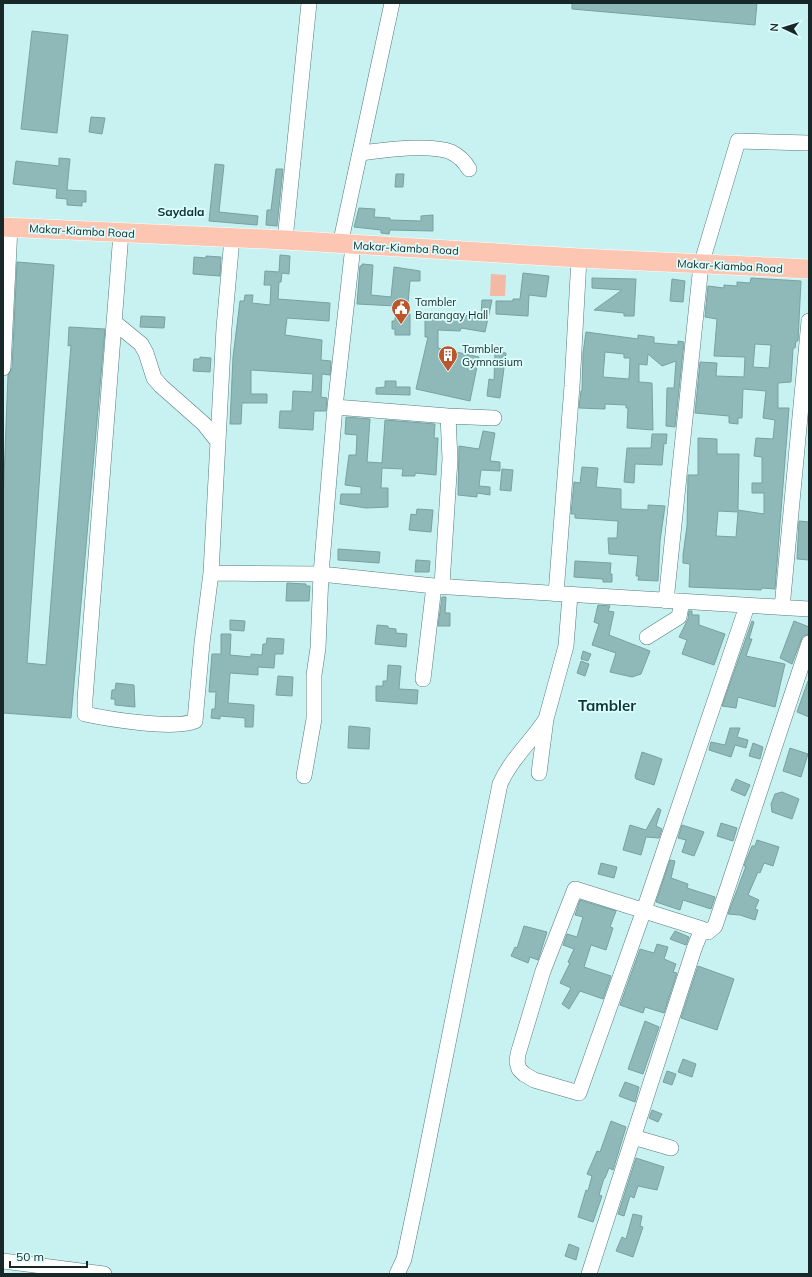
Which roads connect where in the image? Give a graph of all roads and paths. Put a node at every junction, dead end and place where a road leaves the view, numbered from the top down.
1 (309, 3) edge
2 (392, 3) edge
3 (809, 143) edge
4 (361, 153) junction
5 (469, 169) dead end
6 (6, 227) edge
7 (121, 233) junction
8 (232, 238) junction
9 (285, 240) junction
10 (346, 245) junction
11 (579, 258) junction
12 (701, 264) junction
13 (809, 269) edge
14 (809, 321) edge
15 (114, 322) junction
16 (3, 368) edge
17 (335, 407) junction
18 (448, 416) junction
19 (494, 418) dead end
20 (218, 442) junction
21 (211, 573) junction
22 (321, 574) junction
23 (438, 585) junction
24 (563, 595) junction
25 (666, 601) junction
26 (682, 601) junction
27 (747, 606) junction
28 (782, 608) junction
29 (809, 610) edge
30 (647, 637) dead end
31 (809, 643) edge
32 (422, 679) dead end
33 (546, 719) junction
34 (539, 772) dead end
35 (304, 776) dead end
36 (644, 910) junction
37 (702, 929) junction
38 (633, 1137) junction
39 (671, 1148) dead end
40 (3, 1261) edge
41 (104, 1274) edge
42 (397, 1274) edge
43 (589, 1274) edge

1 - 9 street
2 - 4 street
3 - 12 street
4 - 5 street
4 - 10 street
6 - 7 main road, Makar-Kiamba Road
6 - 16 street
7 - 8 main road, Makar-Kiamba Road
7 - 15 street
8 - 9 main road, Makar-Kiamba Road
8 - 20 street
9 - 10 main road, Makar-Kiamba Road
10 - 11 main road, Makar-Kiamba Road
10 - 17 street
11 - 12 main road, Makar-Kiamba Road
11 - 24 street
12 - 13 main road, Makar-Kiamba Road
12 - 25 street
14 - 28 street
15 - 20 street
15 - 21 street
17 - 18 street
17 - 22 street
18 - 19 street
18 - 23 street
20 - 21 street
21 - 22 street
22 - 23 street
22 - 35 street
23 - 24 street
23 - 32 street
24 - 25 street
24 - 33 street
25 - 26 street
26 - 27 street
26 - 30 street
27 - 28 street
27 - 36 street
28 - 29 street
31 - 37 street
33 - 34 street
33 - 42 street
36 - 36 street
36 - 37 street
37 - 38 street
38 - 39 street
38 - 43 street
40 - 41 street

